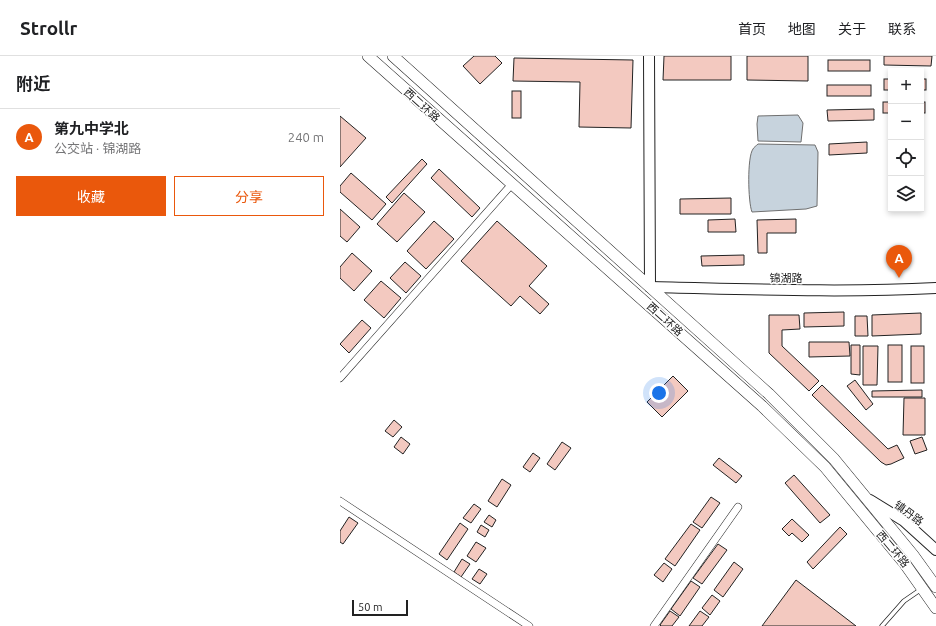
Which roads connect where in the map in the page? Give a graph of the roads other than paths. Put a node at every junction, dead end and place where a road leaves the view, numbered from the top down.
1 (368, 56) edge
2 (393, 56) edge
3 (649, 56) edge
4 (522, 171) junction
5 (512, 184) junction
6 (650, 287) junction
7 (936, 288) edge
8 (641, 297) junction
9 (340, 378) edge
10 (866, 498) junction
11 (340, 501) edge
12 (738, 506) dead end
13 (856, 506) junction
14 (936, 550) edge
15 (936, 587) edge
16 (923, 588) junction
17 (936, 608) edge
18 (529, 626) edge
19 (654, 626) edge
20 (882, 626) edge

1 - 5 main road, 西二环路
2 - 4 main road, 西二环路
3 - 6 street
4 - 5 main road
4 - 6 main road, 西二环路
5 - 8 main road, 西二环路
5 - 9 street
6 - 7 street, 锦湖路
6 - 8 street
6 - 10 main road, 西二环路
8 - 13 main road, 西二环路
10 - 13 main road
10 - 14 street, 镇丹路
10 - 15 main road, 西二环路
11 - 18 street
12 - 19 street
13 - 16 main road, 西二环路
16 - 17 main road, 西二环路
16 - 20 lane

